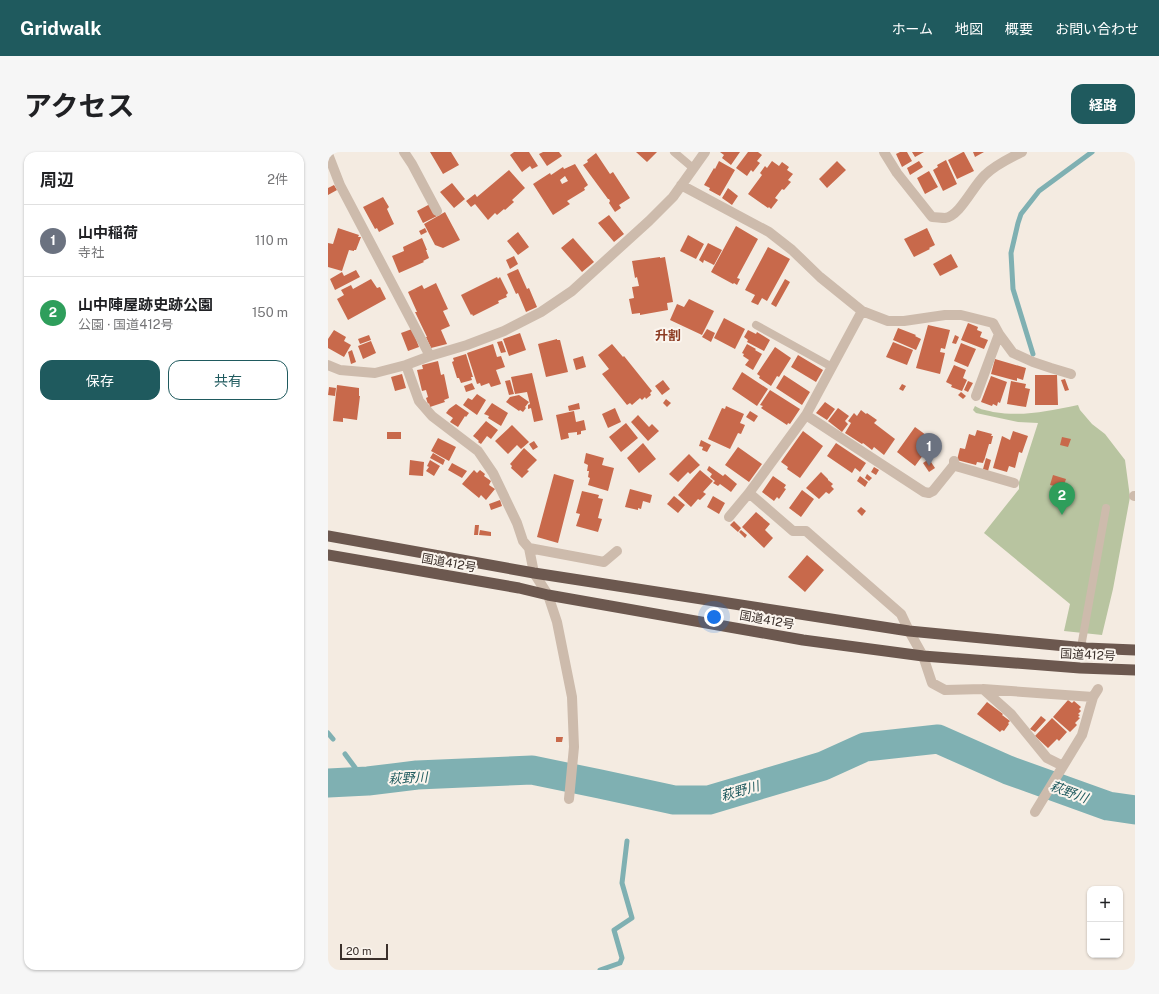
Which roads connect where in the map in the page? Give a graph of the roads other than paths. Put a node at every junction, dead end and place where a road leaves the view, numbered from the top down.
1 (404, 152) edge
2 (674, 152) edge
3 (705, 152) edge
4 (884, 152) edge
5 (1022, 152) edge
6 (328, 154) edge
7 (1004, 156) edge
8 (693, 168) junction
9 (681, 185) junction
10 (437, 212) dead end
11 (862, 311) junction
12 (756, 325) dead end
13 (999, 334) junction
14 (430, 356) junction
15 (328, 365) edge
16 (406, 365) junction
17 (832, 367) junction
18 (1071, 374) dead end
19 (976, 396) dead end
20 (806, 415) junction
21 (1014, 483) dead end
22 (749, 493) junction
23 (1106, 508) dead end
24 (729, 518) dead end
25 (328, 536) edge
26 (529, 548) junction
27 (617, 551) dead end
28 (328, 555) edge
29 (534, 574) junction
30 (548, 595) junction
31 (909, 631) junction
32 (1081, 647) junction
33 (1135, 650) edge
34 (923, 656) junction
35 (1135, 670) edge
36 (983, 688) junction
37 (1063, 766) junction
38 (569, 799) dead end
39 (1035, 812) dead end

1 - 10 street
2 - 8 lane
3 - 8 street
4 - 7 street
5 - 7 street
6 - 14 street
8 - 9 street
9 - 11 street
9 - 14 street
11 - 13 street
11 - 17 street
12 - 17 lane
13 - 18 street
13 - 19 street
14 - 16 street
15 - 16 street
16 - 26 street
17 - 20 street
20 - 21 street
20 - 22 street
22 - 24 street
22 - 31 street
23 - 32 lane
25 - 29 highway, 国道412号
26 - 27 street
26 - 29 street
28 - 30 highway, 国道412号
29 - 30 street
29 - 31 highway, 国道412号
30 - 34 highway, 国道412号
30 - 38 street
31 - 32 highway, 国道412号
31 - 34 street
32 - 33 highway, 国道412号
34 - 35 highway, 国道412号
34 - 36 street
36 - 37 street
36 - 37 street
37 - 39 street

